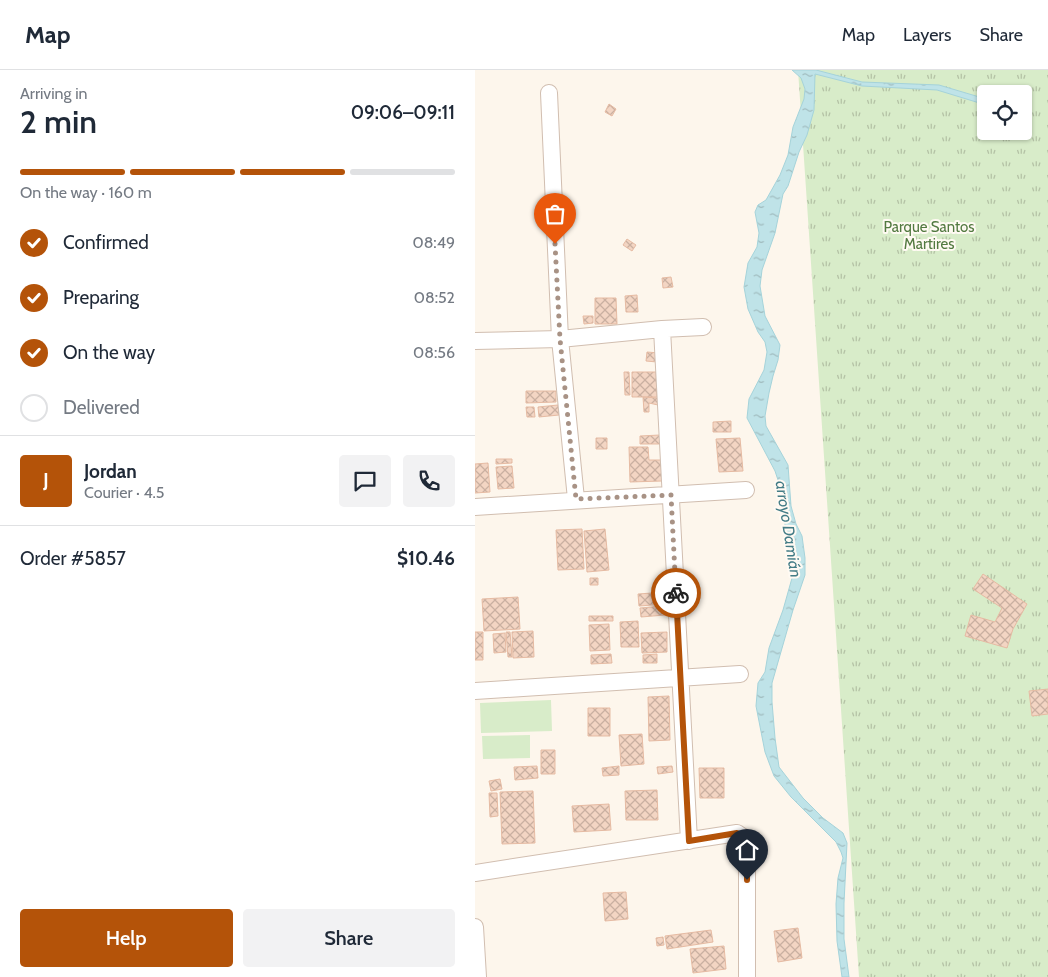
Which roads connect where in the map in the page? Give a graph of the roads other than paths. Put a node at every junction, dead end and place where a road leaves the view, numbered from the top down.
1 (549, 93) dead end
2 (703, 327) dead end
3 (662, 329) junction
4 (560, 339) junction
5 (475, 341) edge
6 (746, 490) dead end
7 (671, 495) junction
8 (576, 499) junction
9 (475, 507) edge
10 (740, 674) dead end
11 (680, 677) junction
12 (475, 691) edge
13 (689, 841) junction
14 (475, 872) edge
15 (475, 927) edge
16 (478, 977) edge
17 (747, 977) edge

1 - 4 street
2 - 3 street
3 - 4 street
3 - 7 street
4 - 5 street
4 - 8 street
6 - 7 street
7 - 8 street
7 - 11 street
8 - 9 street
10 - 11 street
11 - 12 street
11 - 13 street
13 - 14 street
13 - 17 street
15 - 16 street

